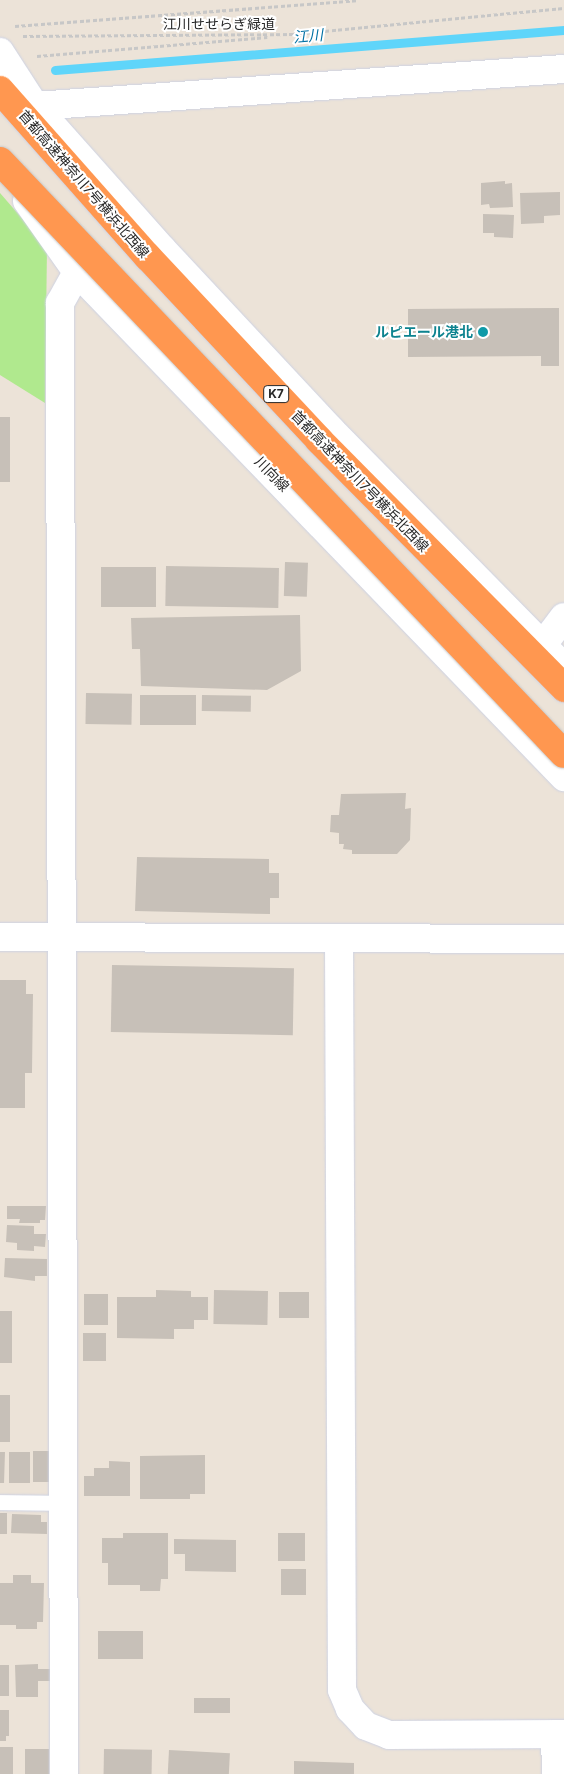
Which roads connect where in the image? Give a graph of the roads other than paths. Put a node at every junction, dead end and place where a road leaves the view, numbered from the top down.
1 (0, 52) edge
2 (564, 69) edge
3 (0, 90) edge
4 (35, 106) junction
5 (0, 156) edge
6 (0, 161) edge
7 (78, 272) junction
8 (564, 617) edge
9 (542, 646) junction
10 (564, 667) edge
11 (564, 688) edge
12 (536, 726) junction
13 (564, 754) edge
14 (564, 762) edge
15 (564, 777) edge
16 (558, 935) edge
17 (62, 936) junction
18 (0, 937) edge
19 (339, 940) junction
20 (0, 1502) edge
21 (64, 1503) junction
22 (559, 1734) edge
23 (64, 1774) edge
24 (556, 1774) edge

1 - 4 street
2 - 4 street
3 - 11 highway, 首都高速神奈川7号横浜北西線 / K7
4 - 9 street
5 - 7 street, 川向線
6 - 12 highway, bridge
7 - 15 street, 川向線
7 - 17 street
8 - 9 street
9 - 10 street
12 - 13 highway, bridge
12 - 14 highway, bridge
16 - 19 street
17 - 18 street
17 - 19 street
17 - 21 street
19 - 22 street
20 - 21 lane
21 - 23 street
22 - 24 street

